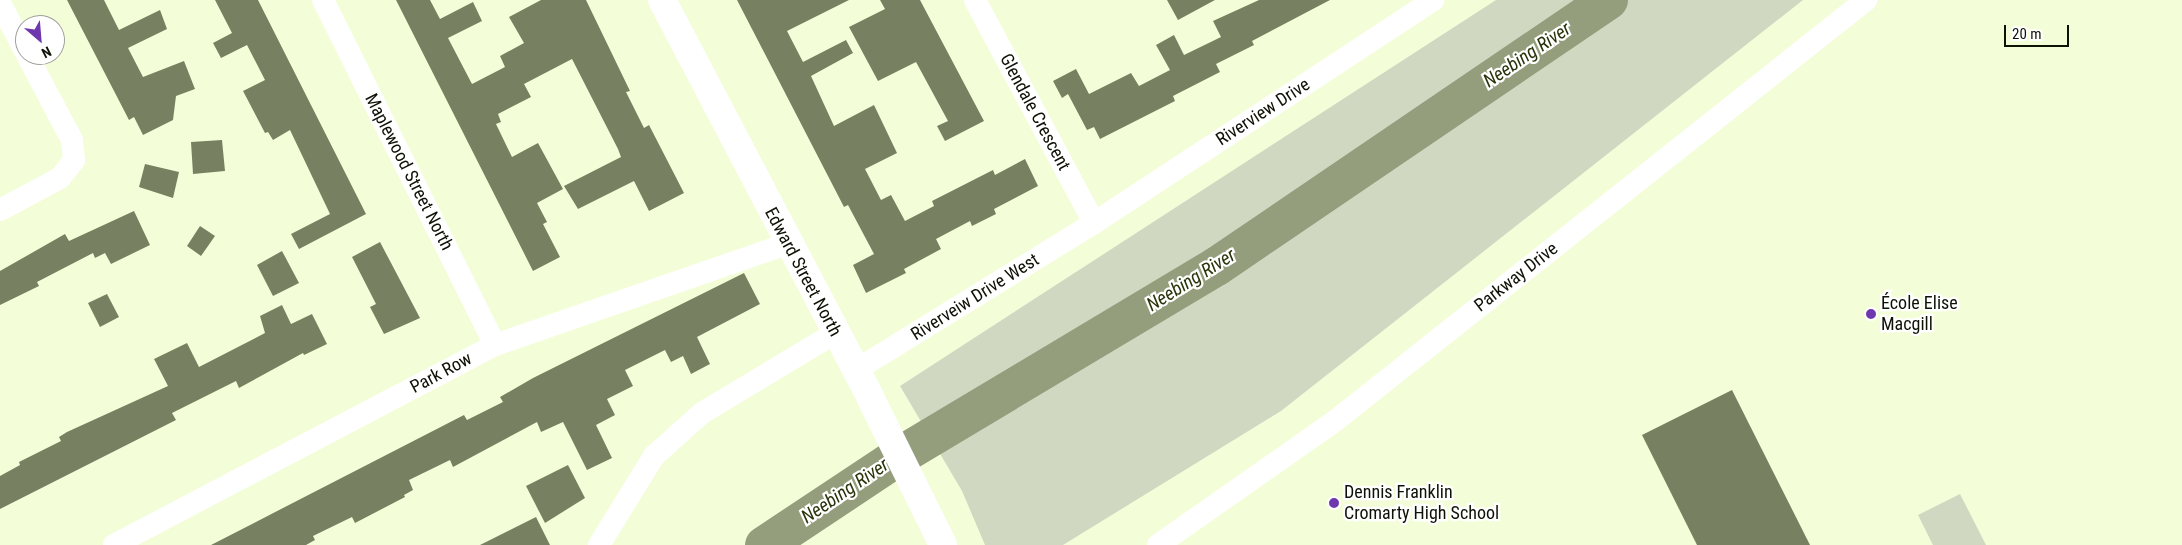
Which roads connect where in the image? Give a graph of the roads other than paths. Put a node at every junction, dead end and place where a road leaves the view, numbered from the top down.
1 (323, 0) edge
2 (662, 0) edge
3 (975, 0) edge
4 (1432, 0) edge
5 (1866, 0) edge
6 (0, 3) edge
7 (15, 32) edge
8 (32, 65) edge
9 (0, 210) edge
10 (1094, 223) junction
11 (787, 244) junction
12 (835, 333) junction
13 (495, 345) junction
14 (856, 370) junction
15 (114, 545) edge
16 (599, 545) edge
17 (942, 545) edge
18 (1158, 545) edge

1 - 13 street, Maplewood Street North
2 - 11 main road, Edward Street North
3 - 10 street, Glendale Crescent
4 - 10 street, Riverview Drive
5 - 18 street, Parkway Drive
6 - 7 street
8 - 9 street
10 - 14 street, Riverveiw Drive West
11 - 12 main road, Edward Street North
11 - 13 street, Park Row
12 - 14 main road, Edward Street North
12 - 16 street
13 - 15 street, Park Row
14 - 17 main road, Edward Street North

